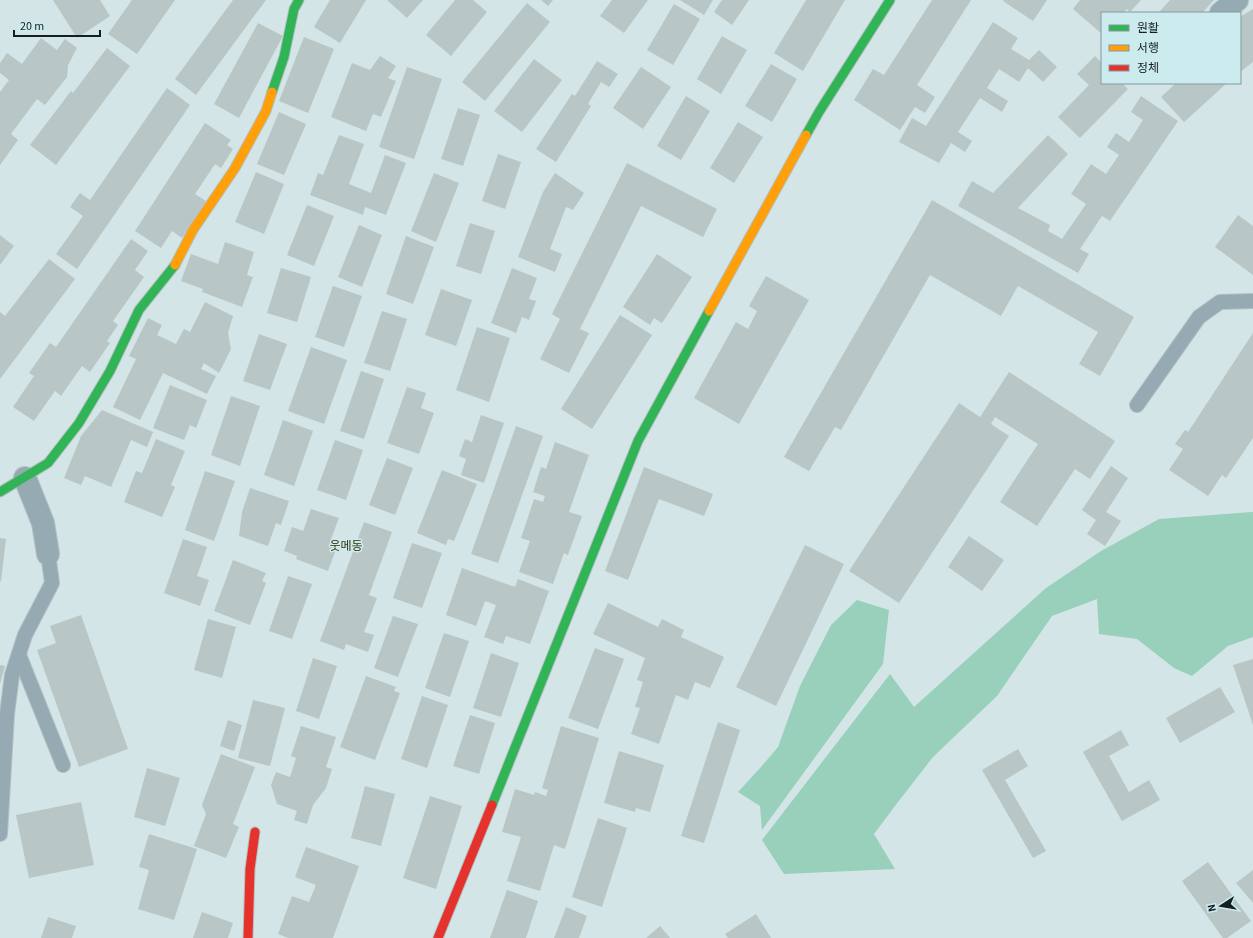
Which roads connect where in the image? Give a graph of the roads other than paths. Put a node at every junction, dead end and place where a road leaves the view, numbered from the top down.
1 (299, 0) edge
2 (890, 0) edge
3 (1237, 0) edge
4 (1222, 12) edge
5 (1253, 302) edge
6 (1137, 405) dead end
7 (24, 478) junction
8 (0, 492) edge
9 (48, 554) joint
10 (19, 655) junction
11 (63, 765) dead end
12 (255, 832) dead end
13 (0, 834) edge
14 (248, 938) edge
15 (438, 938) edge

1 - 7 street
2 - 15 street
3 - 4 street
5 - 6 lane
7 - 8 street
7 - 9 street
9 - 10 lane
10 - 11 lane
10 - 13 lane
12 - 14 street

